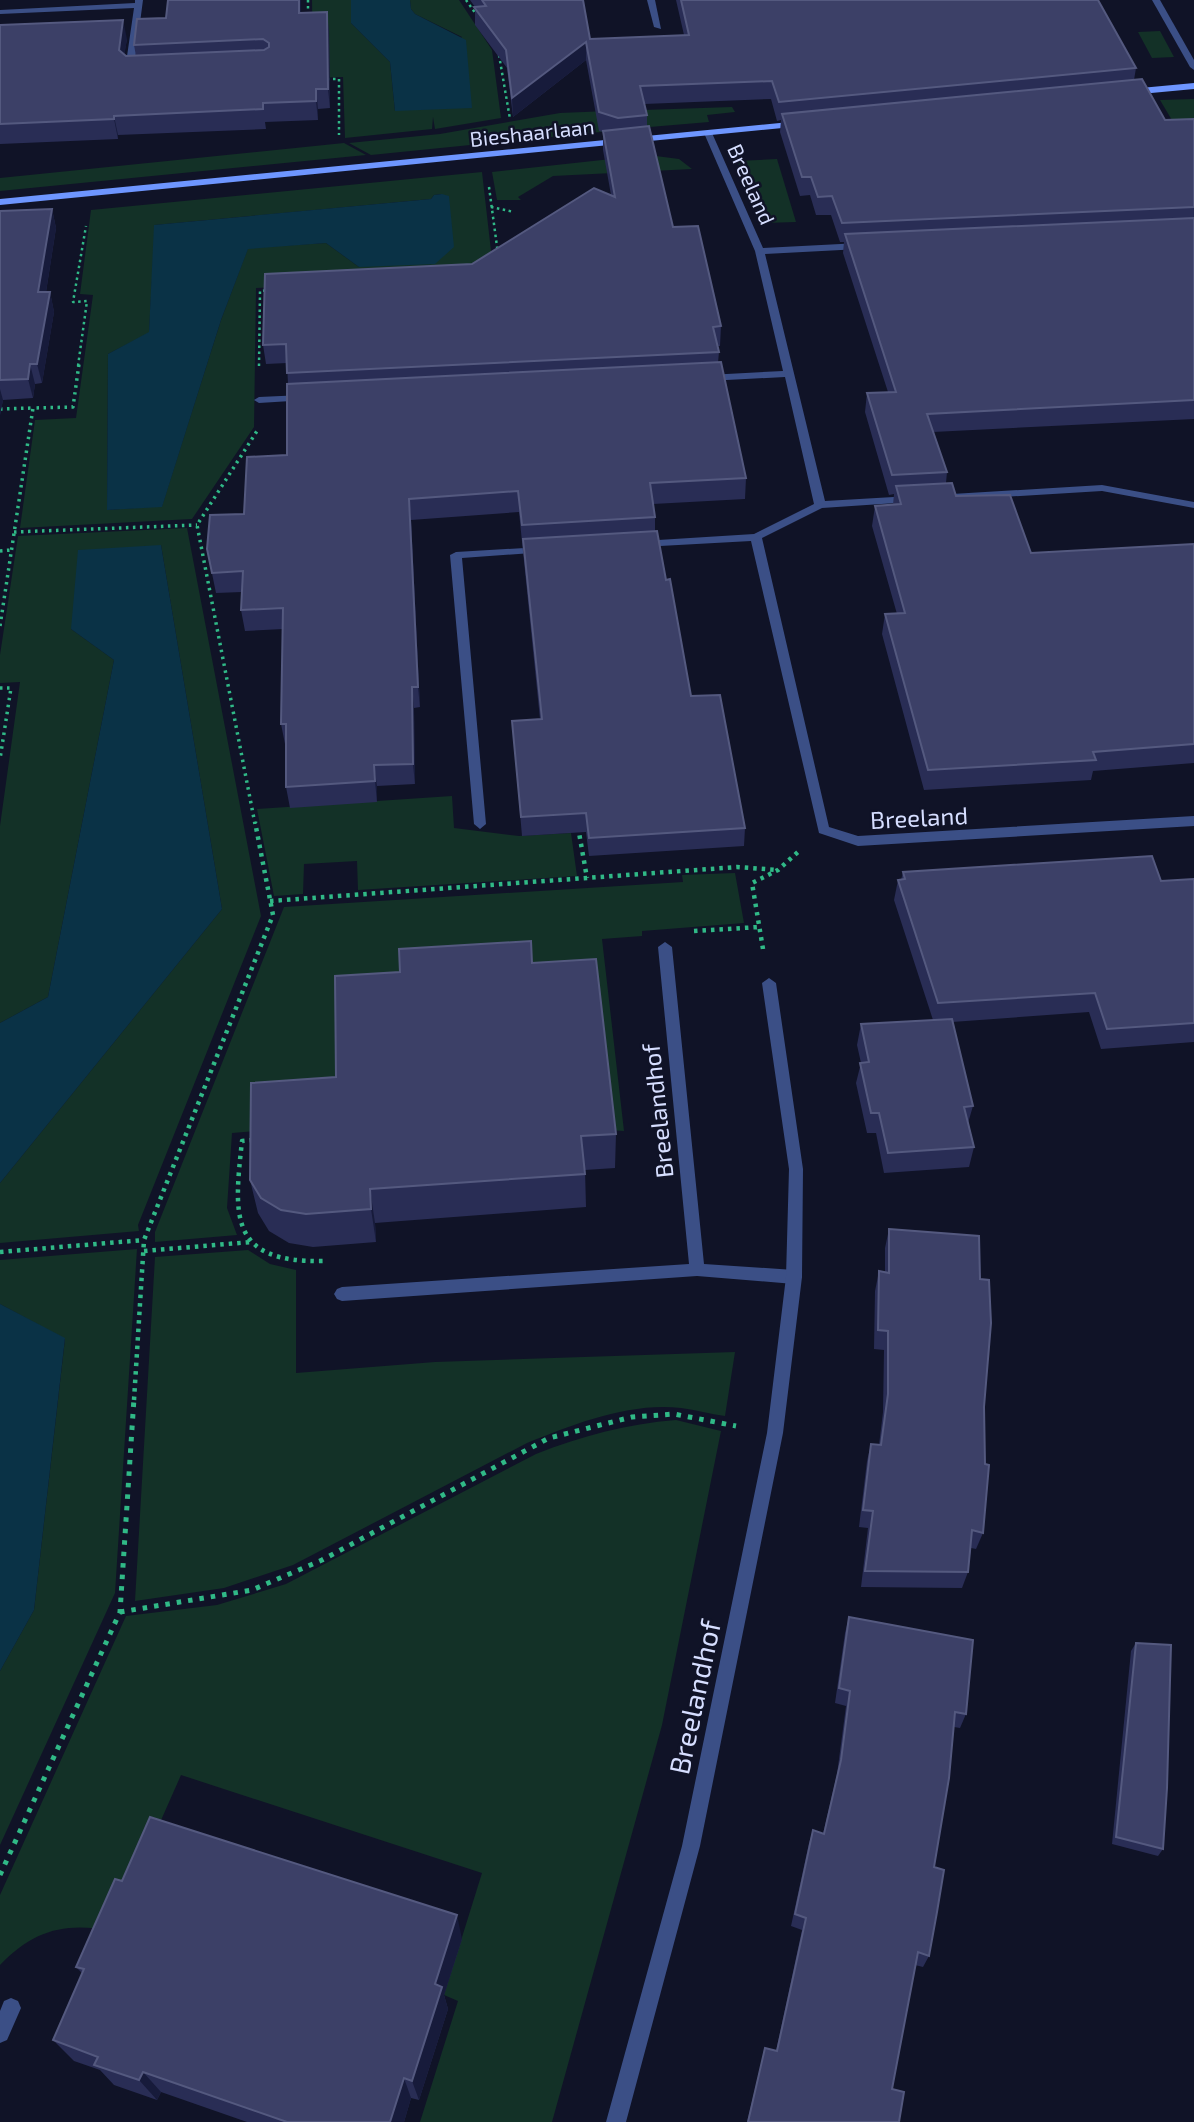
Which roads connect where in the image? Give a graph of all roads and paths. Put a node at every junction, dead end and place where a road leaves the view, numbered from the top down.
1 (5, 0) edge
2 (307, 0) edge
3 (466, 0) edge
4 (651, 0) edge
5 (1156, 0) edge
6 (139, 3) edge
7 (1, 12) edge
8 (478, 19) edge
9 (308, 24) edge
10 (658, 27) dead end
11 (498, 47) edge
12 (1194, 67) edge
13 (143, 69) edge
14 (318, 79) edge
15 (1194, 86) edge
16 (1121, 93) edge
17 (510, 119) edge
18 (805, 123) edge
19 (708, 133) junction
20 (343, 141) dead end
21 (485, 154) junction
22 (90, 194) junction
23 (0, 202) edge
24 (492, 207) junction
25 (514, 212) dead end
26 (872, 246) edge
27 (761, 250) junction
28 (498, 255) edge
29 (274, 290) edge
30 (789, 374) junction
31 (694, 379) edge
32 (314, 397) edge
33 (259, 400) junction
34 (33, 408) junction
35 (0, 409) edge
36 (927, 498) edge
37 (941, 498) edge
38 (820, 505) junction
39 (1194, 505) edge
40 (197, 525) junction
41 (14, 532) junction
42 (756, 537) junction
43 (634, 544) edge
44 (11, 550) junction
45 (552, 550) edge
46 (0, 551) edge
47 (0, 626) edge
48 (0, 688) edge
49 (0, 759) edge
50 (577, 821) edge
51 (1194, 821) edge
52 (480, 824) dead end
53 (823, 830) junction
54 (778, 870) junction
55 (587, 878) junction
56 (270, 901) junction
57 (759, 927) junction
58 (665, 947) joint
59 (769, 983) joint
60 (253, 1140) edge
61 (144, 1240) junction
62 (251, 1242) junction
63 (144, 1251) junction
64 (0, 1252) edge
65 (697, 1270) junction
66 (794, 1277) junction
67 (342, 1294) joint
68 (775, 1433) junction
69 (120, 1612) junction
70 (0, 1875) edge
71 (11, 2008) dead end
72 (0, 2033) edge
73 (616, 2122) edge

1 - 7 street
2 - 9 path
3 - 8 path
4 - 10 street
5 - 12 street
6 - 7 street
6 - 13 street
11 - 17 path
14 - 20 path
15 - 16 street
18 - 19 street, Bieshaarlaan
19 - 21 street, Bieshaarlaan
19 - 27 street, Breeland
21 - 22 street, Bieshaarlaan
21 - 24 path
22 - 23 street, Bieshaarlaan
22 - 34 path
24 - 25 path
24 - 28 path
26 - 27 street, Breeland
27 - 30 street, Breeland
29 - 33 path
30 - 31 street
30 - 38 street, Breeland
32 - 33 street
33 - 40 path
34 - 35 path
34 - 41 path
36 - 38 street
37 - 39 street
38 - 42 street
40 - 41 path
40 - 56 path
41 - 44 path
42 - 43 street
42 - 53 street
44 - 46 path
44 - 47 path
45 - 52 street
48 - 49 path
50 - 55 path
51 - 53 street, Breeland
53 - 54 path
54 - 55 path
54 - 57 path
55 - 56 path
56 - 61 path
57 - 58 path
57 - 59 path
58 - 65 street, Breelandhof
59 - 66 street, Breelandhof
60 - 62 path
61 - 63 path
61 - 64 path
62 - 63 path
62 - 67 path
63 - 69 path
65 - 66 street
65 - 67 street
66 - 68 street, Breelandhof
68 - 69 path
68 - 73 street, Breelandhof
69 - 70 path
71 - 72 street

